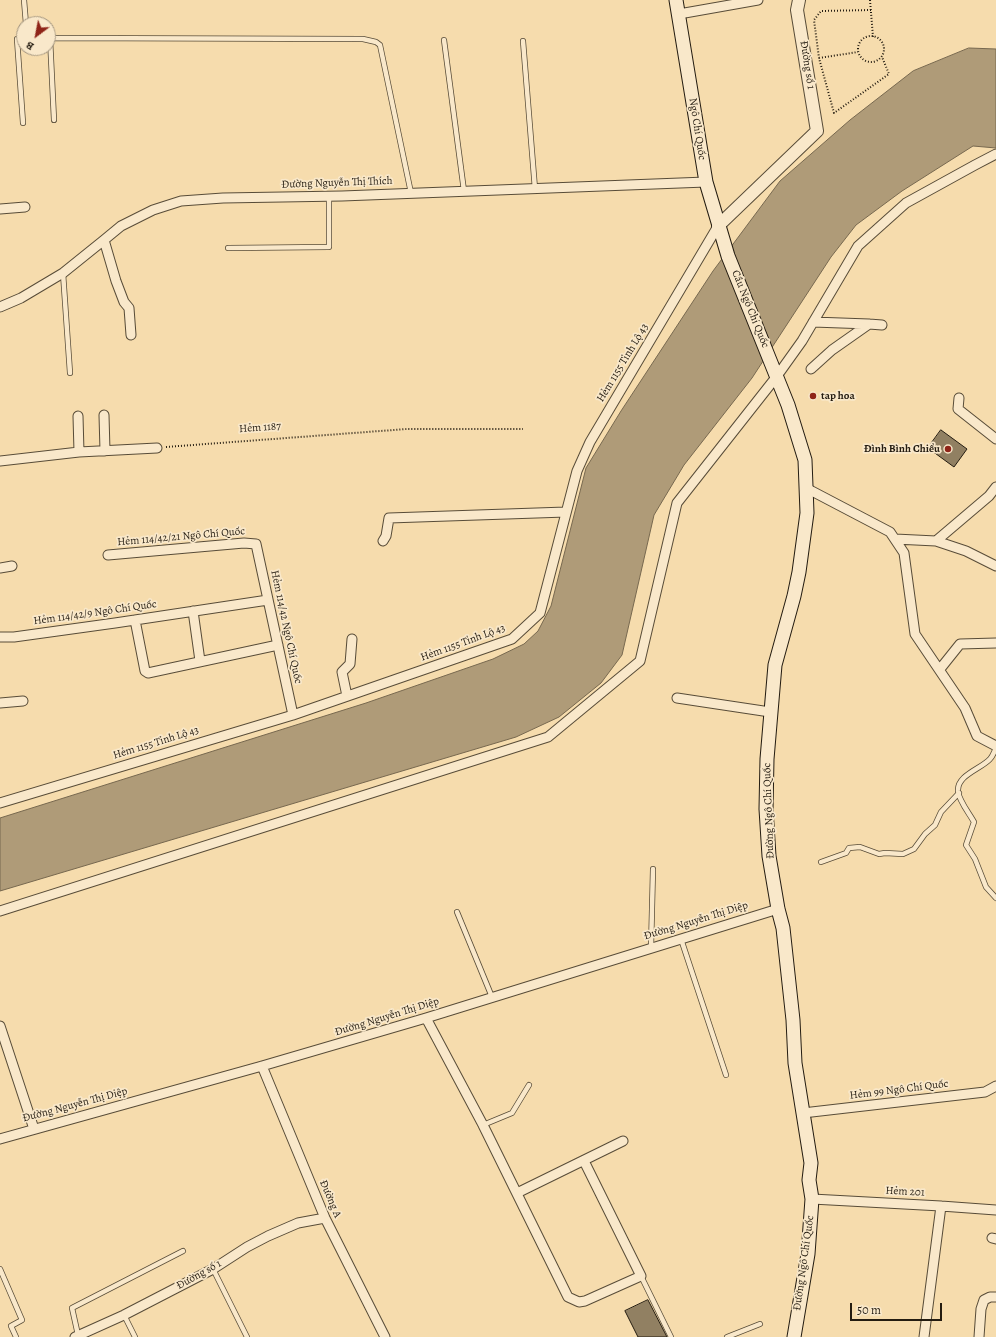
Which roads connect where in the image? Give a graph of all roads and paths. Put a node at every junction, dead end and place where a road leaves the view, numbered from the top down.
1 (24, 0) edge
2 (676, 0) edge
3 (758, 0) edge
4 (799, 0) edge
5 (870, 0) edge
6 (871, 10) junction
7 (679, 14) junction
8 (25, 16) edge
9 (873, 37) junction
10 (56, 38) edge
11 (444, 40) dead end
12 (523, 41) dead end
13 (858, 52) junction
14 (18, 56) edge
15 (50, 56) edge
16 (882, 57) junction
17 (819, 58) junction
18 (806, 60) junction
19 (54, 120) dead end
20 (23, 123) dead end
21 (996, 154) edge
22 (706, 182) junction
23 (535, 189) junction
24 (464, 191) junction
25 (411, 193) junction
26 (329, 196) junction
27 (25, 206) dead end
28 (0, 209) edge
29 (718, 226) junction
30 (104, 240) junction
31 (228, 248) dead end
32 (728, 256) joint
33 (63, 273) junction
34 (0, 307) edge
35 (813, 322) junction
36 (869, 324) junction
37 (882, 325) dead end
38 (131, 335) dead end
39 (772, 361) joint
40 (811, 369) dead end
41 (70, 373) dead end
42 (777, 376) junction
43 (959, 398) dead end
44 (104, 415) dead end
45 (78, 416) dead end
46 (523, 429) dead end
47 (996, 438) edge
48 (157, 448) joint
49 (105, 451) junction
50 (79, 452) junction
51 (0, 461) edge
52 (996, 487) edge
53 (806, 488) junction
54 (992, 499) edge
55 (566, 512) junction
56 (895, 539) junction
57 (383, 541) dead end
58 (936, 541) junction
59 (256, 544) joint
60 (108, 555) dead end
61 (12, 566) dead end
62 (996, 566) edge
63 (0, 568) edge
64 (268, 600) junction
65 (193, 611) junction
66 (135, 620) junction
67 (0, 637) edge
68 (352, 639) dead end
69 (996, 643) edge
70 (278, 645) junction
71 (200, 662) junction
72 (940, 669) junction
73 (346, 696) junction
74 (677, 698) dead end
75 (23, 701) dead end
76 (0, 703) edge
77 (770, 712) junction
78 (293, 715) junction
79 (996, 747) edge
80 (959, 793) junction
81 (0, 803) edge
82 (821, 862) dead end
83 (653, 869) dead end
84 (996, 898) edge
85 (778, 909) junction
86 (0, 911) edge
87 (457, 912) dead end
88 (681, 939) junction
89 (651, 948) junction
90 (492, 997) junction
91 (426, 1018) junction
92 (0, 1026) edge
93 (262, 1066) junction
94 (726, 1075) dead end
95 (529, 1085) dead end
96 (996, 1086) edge
97 (803, 1113) junction
98 (483, 1125) junction
99 (34, 1129) junction
100 (0, 1138) edge
101 (624, 1141) dead end
102 (584, 1160) junction
103 (517, 1193) junction
104 (812, 1199) junction
105 (940, 1206) junction
106 (996, 1210) edge
107 (325, 1218) junction
108 (183, 1251) dead end
109 (0, 1269) edge
110 (213, 1269) junction
111 (641, 1276) junction
112 (996, 1298) edge
113 (124, 1315) junction
114 (760, 1324) dead end
115 (77, 1336) edge
116 (16, 1337) edge
117 (135, 1337) edge
118 (247, 1337) edge
119 (385, 1337) edge
120 (671, 1337) edge
121 (727, 1337) edge
122 (794, 1337) edge
123 (924, 1337) edge
124 (979, 1337) edge

1 - 8 lane
2 - 7 main road, Ngô Chí Quốc
3 - 7 street
4 - 18 street, Đường số 1
5 - 6 path
6 - 9 path
6 - 17 path
7 - 22 main road, Ngô Chí Quốc
9 - 13 path
9 - 16 path
10 - 25 lane
11 - 24 lane
12 - 23 lane
13 - 16 path
13 - 17 path
14 - 20 lane
15 - 19 lane
16 - 17 path
17 - 18 path
18 - 29 street, Đường số 1
21 - 35 street
22 - 23 street, Đường Nguyễn Thị Thích
22 - 29 main road, Ngô Chí Quốc
23 - 24 street, Đường Nguyễn Thị Thích
24 - 25 street, Đường Nguyễn Thị Thích
25 - 26 street, Đường Nguyễn Thị Thích
26 - 30 street, Đường Nguyễn Thị Thích
26 - 31 lane
27 - 28 street
29 - 32 main road, Ngô Chí Quốc
29 - 55 street, Hẻm 1155 Tỉnh Lộ 43
30 - 33 street, Đường Nguyễn Thị Thích
30 - 38 street
32 - 39 main road, Cầu Ngô Chí Quốc
33 - 34 street, Đường Nguyễn Thị Thích
33 - 41 lane
35 - 36 street
35 - 42 street
36 - 37 street
36 - 40 street
39 - 42 main road, Đường Ngô Chí Quốc
42 - 53 main road, Đường Ngô Chí Quốc
42 - 86 street
43 - 47 street
44 - 49 street
45 - 50 street
46 - 48 path, Hẻm 1187
48 - 49 street
49 - 50 street
50 - 51 street
52 - 54 street
53 - 56 street
53 - 77 main road, Đường Ngô Chí Quốc
54 - 58 street
55 - 57 street
55 - 73 street, Hẻm 1155 Tỉnh Lộ 43
56 - 58 street
56 - 72 street
58 - 62 street
59 - 60 street, Hẻm 114/42/21 Ngô Chí Quốc
59 - 64 street, Hẻm 114/42 Ngô Chí Quốc
61 - 63 street
64 - 65 street, Hẻm 114/42/9 Ngô Chí Quốc
64 - 70 street, Hẻm 114/42 Ngô Chí Quốc
65 - 66 street, Hẻm 114/42/9 Ngô Chí Quốc
65 - 71 street
66 - 67 street, Hẻm 114/42/9 Ngô Chí Quốc
66 - 71 street
68 - 73 street
69 - 72 street
70 - 71 street
70 - 78 street, Hẻm 114/42 Ngô Chí Quốc
72 - 79 street
73 - 78 street, Hẻm 1155 Tỉnh Lộ 43
74 - 77 street
75 - 76 street
77 - 85 main road, Đường Ngô Chí Quốc
78 - 81 street, Hẻm 1155 Tỉnh Lộ 43
79 - 80 lane
80 - 82 lane
80 - 84 lane
83 - 89 lane
85 - 88 street, Đường Nguyễn Thị Diệp
85 - 97 main road, Đường Ngô Chí Quốc
87 - 90 lane
88 - 89 street, Đường Nguyễn Thị Diệp
88 - 94 lane
89 - 90 street, Đường Nguyễn Thị Diệp
90 - 91 street, Đường Nguyễn Thị Diệp
91 - 93 street, Đường Nguyễn Thị Diệp
91 - 98 street
92 - 99 street
93 - 99 street, Đường Nguyễn Thị Diệp
93 - 107 street, Đường A
95 - 98 lane
96 - 97 street, Hẻm 99 Ngô Chí Quốc
97 - 104 main road, Đường Ngô Chí Quốc
98 - 103 street
99 - 100 street, Đường Nguyễn Thị Diệp
101 - 102 street
102 - 103 street
102 - 111 street
103 - 111 street
104 - 105 street, Hẻm 201
104 - 122 main road, Đường Ngô Chí Quốc
105 - 106 street, Hẻm 201
105 - 123 street
107 - 110 street, Đường số 1
107 - 119 street, Đường A
108 - 115 lane
109 - 116 lane
110 - 113 street, Đường số 1
110 - 118 lane
111 - 120 lane
112 - 124 street
113 - 115 street, Đường số 1
113 - 117 lane
114 - 121 lane

